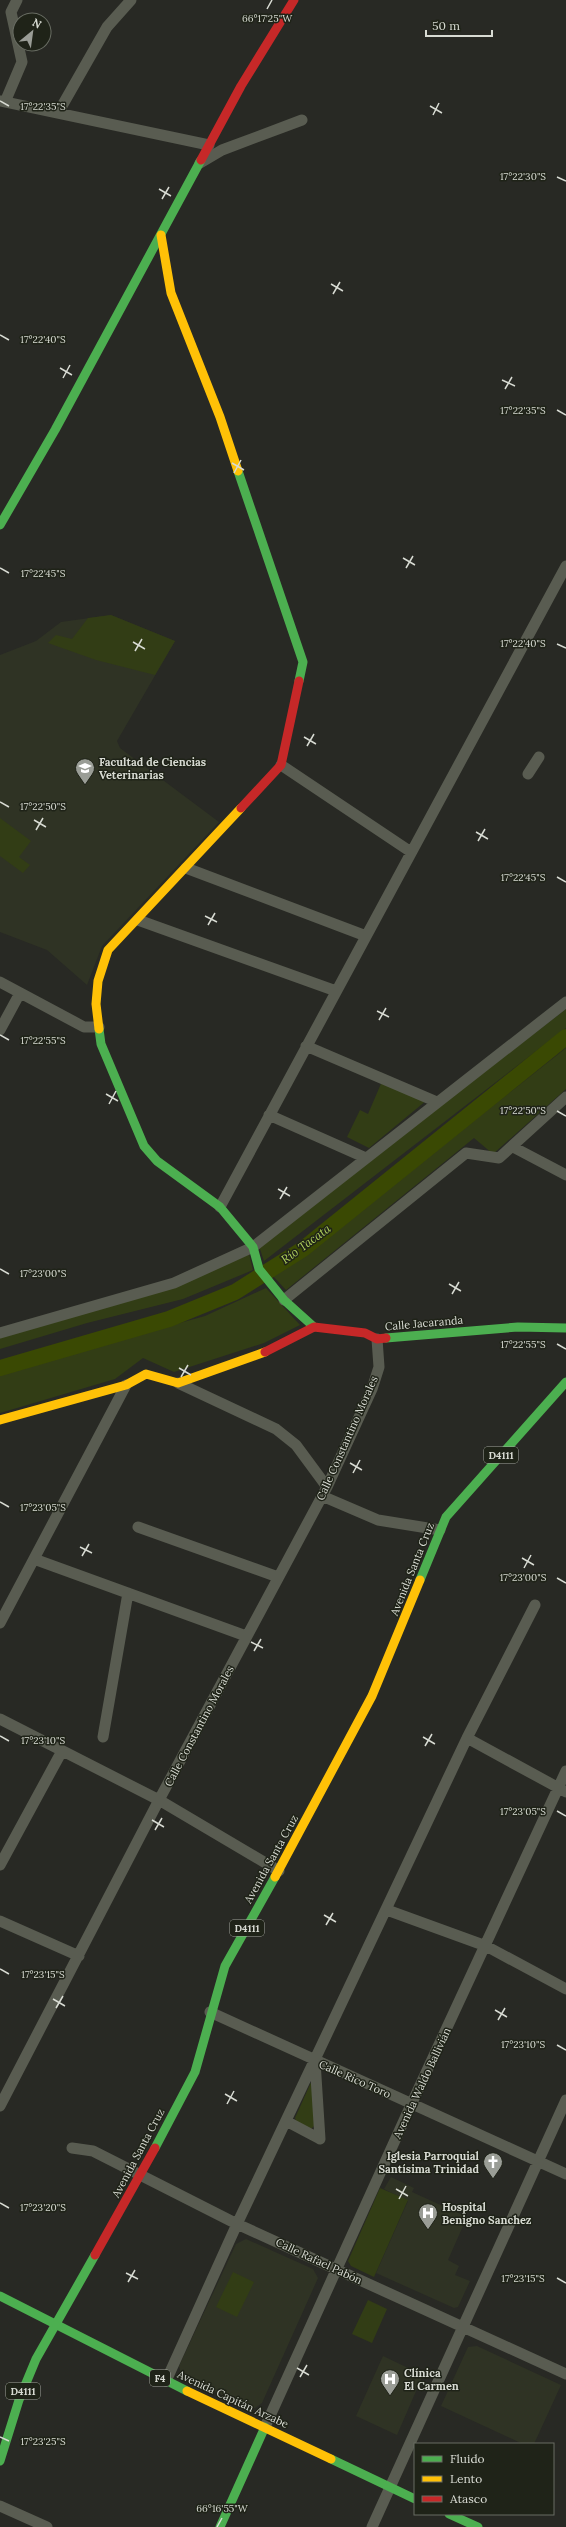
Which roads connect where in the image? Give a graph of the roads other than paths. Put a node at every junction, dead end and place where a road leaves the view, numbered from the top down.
1 (17, 0) edge
2 (131, 0) edge
3 (294, 0) edge
4 (2, 102) edge
5 (58, 113) junction
6 (302, 120) dead end
7 (209, 145) junction
8 (200, 163) junction
9 (161, 235) junction
10 (0, 525) edge
11 (566, 566) edge
12 (539, 757) dead end
13 (281, 765) junction
14 (528, 774) dead end
15 (411, 852) junction
16 (186, 868) junction
17 (138, 920) junction
18 (366, 936) junction
19 (0, 982) edge
20 (336, 991) junction
21 (20, 993) junction
22 (566, 1002) edge
23 (99, 1027) junction
24 (0, 1030) edge
25 (306, 1046) junction
26 (566, 1097) edge
27 (437, 1102) junction
28 (269, 1115) junction
29 (513, 1147) junction
30 (366, 1158) junction
31 (566, 1175) edge
32 (220, 1206) junction
33 (253, 1247) junction
34 (284, 1300) junction
35 (314, 1327) junction
36 (566, 1328) edge
37 (0, 1333) edge
38 (377, 1340) junction
39 (566, 1382) edge
40 (178, 1383) junction
41 (126, 1385) junction
42 (0, 1420) edge
43 (324, 1491) junction
44 (138, 1527) dead end
45 (440, 1530) junction
46 (34, 1559) junction
47 (278, 1577) junction
48 (128, 1593) junction
49 (534, 1606) dead end
50 (0, 1623) edge
51 (246, 1636) junction
52 (0, 1719) edge
53 (103, 1737) dead end
54 (467, 1738) junction
55 (62, 1751) junction
56 (566, 1771) edge
57 (562, 1790) edge
58 (159, 1800) junction
59 (0, 1865) edge
60 (279, 1872) junction
61 (386, 1910) junction
62 (0, 1921) edge
63 (486, 1946) junction
64 (79, 1956) junction
65 (566, 1989) edge
66 (210, 2012) junction
67 (315, 2061) junction
68 (566, 2100) edge
69 (411, 2105) junction
70 (0, 2106) edge
71 (286, 2121) junction
72 (72, 2148) dead end
73 (538, 2162) junction
74 (566, 2174) edge
75 (140, 2176) junction
76 (237, 2224) junction
77 (336, 2269) junction
78 (0, 2296) edge
79 (56, 2325) junction
80 (463, 2327) junction
81 (566, 2374) edge
82 (166, 2381) junction
83 (265, 2427) junction
84 (0, 2460) edge
85 (390, 2488) junction
86 (414, 2499) edge
87 (0, 2506) edge
88 (451, 2515) edge
89 (47, 2527) edge
90 (220, 2527) edge
91 (372, 2527) edge
92 (478, 2527) edge

1 - 4 street
2 - 5 street
3 - 7 main road
4 - 5 street
5 - 7 street
6 - 8 street
7 - 8 main road
8 - 9 main road
9 - 10 main road
9 - 13 main road
11 - 15 street
12 - 14 street
13 - 15 street
13 - 16 main road
15 - 18 street
16 - 17 main road
16 - 18 street
17 - 20 street
17 - 23 main road
18 - 20 street
19 - 21 street
20 - 25 street
21 - 23 street
21 - 24 street
22 - 27 street
23 - 32 main road
25 - 27 street
25 - 28 street
26 - 29 street
27 - 30 street
28 - 30 street
28 - 32 street
29 - 31 street
29 - 34 street
30 - 33 street
32 - 33 main road
33 - 34 main road
33 - 37 street
34 - 35 main road
35 - 38 main road, Calle Jacaranda
35 - 40 main road
36 - 38 main road, Calle Jacaranda
38 - 43 street, Calle Constantino Morales
39 - 45 main road, Avenida Santa Cruz / D4111
40 - 41 main road
40 - 43 street
41 - 42 main road
41 - 46 street
43 - 45 street
43 - 47 street, Calle Constantino Morales
44 - 47 street
45 - 60 main road, Avenida Santa Cruz / D4111
46 - 48 street
46 - 50 street
47 - 51 street, Calle Constantino Morales
48 - 51 street
48 - 53 street
49 - 54 street
51 - 58 street, Calle Constantino Morales
52 - 55 street
54 - 57 street
54 - 61 street
55 - 58 street
55 - 59 street
56 - 57 street, Avenida Waldo Ballivián
57 - 63 street, Avenida Waldo Ballivián
58 - 60 street
58 - 64 street, Calle Constantino Morales
60 - 66 main road, Avenida Santa Cruz / D4111
61 - 63 street
61 - 67 street
62 - 64 street
63 - 65 street
63 - 69 street, Avenida Waldo Ballivián
64 - 70 street, Calle Constantino Morales
66 - 67 street, Calle Rico Toro
66 - 75 main road, Avenida Santa Cruz / D4111
67 - 69 street, Calle Rico Toro
67 - 71 street
67 - 71 street
68 - 73 street
69 - 73 street, Calle Rico Toro
69 - 77 street, Avenida Waldo Ballivián
71 - 76 street
72 - 75 street, Calle Rafael Pabón
73 - 74 street, Calle Rico Toro
73 - 80 street
75 - 76 street, Calle Rafael Pabón
75 - 79 main road, Avenida Santa Cruz / D4111
76 - 77 street, Calle Rafael Pabón
76 - 82 street
77 - 80 street, Calle Rafael Pabón
77 - 83 street, Avenida Waldo Ballivián
78 - 79 main road, Avenida Capitán Arzabe / F4
79 - 82 main road, Avenida Capitán Arzabe / F4
79 - 84 main road, Avenida Santa Cruz / D4111
80 - 81 street, Calle Rafael Pabón
80 - 85 street
82 - 83 main road, Avenida Capitán Arzabe / F4
83 - 85 main road, Avenida Capitán Arzabe / F4
83 - 90 main road, Avenida Waldo Ballivián
85 - 86 main road, Avenida Capitán Arzabe / F4
85 - 91 street
87 - 89 street
88 - 92 main road

